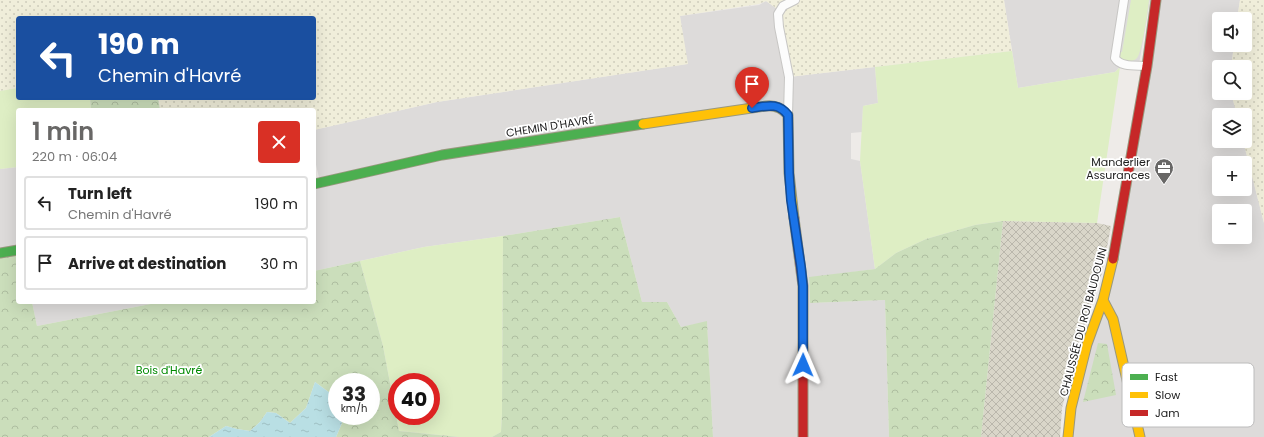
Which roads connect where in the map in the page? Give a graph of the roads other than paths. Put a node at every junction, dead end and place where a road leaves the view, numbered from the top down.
1 (795, 0) edge
2 (1124, 0) edge
3 (1156, 0) edge
4 (1147, 66) junction
5 (788, 115) junction
6 (316, 184) edge
7 (16, 250) edge
8 (0, 253) edge
9 (1103, 300) junction
10 (1123, 363) edge
11 (1138, 427) edge
12 (803, 437) edge
13 (1068, 437) edge
14 (1140, 437) edge

1 - 5 street
2 - 4 street
3 - 4 street, CHAUSSÉE DU ROI BAUDOUIN
4 - 9 street, CHAUSSÉE DU ROI BAUDOUIN
5 - 6 street, CHEMIN D'HAVRÉ
5 - 12 street
7 - 8 street
9 - 10 street
9 - 13 street, CHAUSSÉE DU ROI BAUDOUIN
11 - 14 street

